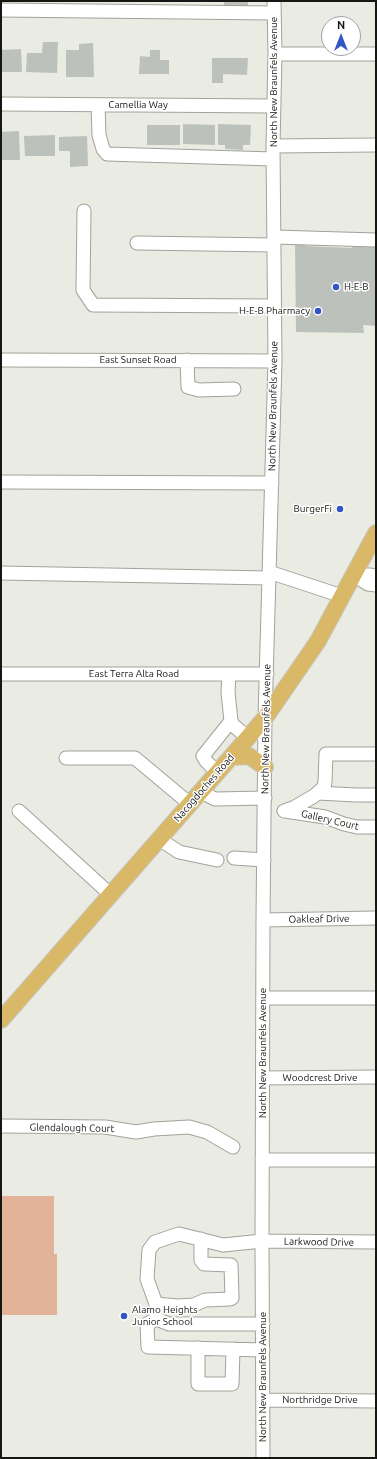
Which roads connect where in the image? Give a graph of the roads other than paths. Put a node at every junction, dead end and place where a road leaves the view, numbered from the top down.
1 (274, 7) edge
2 (1, 10) edge
3 (275, 54) junction
4 (376, 54) edge
5 (1, 104) edge
6 (98, 105) junction
7 (274, 106) junction
8 (376, 145) edge
9 (273, 152) junction
10 (84, 212) dead end
11 (376, 240) edge
12 (274, 241) junction
13 (137, 243) dead end
14 (274, 306) junction
15 (1, 360) edge
16 (188, 360) junction
17 (275, 361) junction
18 (234, 389) dead end
19 (1, 482) edge
20 (272, 483) junction
21 (376, 532) edge
22 (1, 573) edge
23 (358, 573) junction
24 (269, 575) junction
25 (376, 576) edge
26 (376, 585) edge
27 (342, 596) junction
28 (1, 674) edge
29 (229, 674) junction
30 (267, 674) junction
31 (265, 718) junction
32 (231, 721) junction
33 (248, 738) junction
34 (376, 754) edge
35 (231, 757) junction
36 (66, 758) dead end
37 (265, 767) junction
38 (218, 772) junction
39 (200, 792) junction
40 (318, 793) junction
41 (376, 795) edge
42 (265, 798) junction
43 (190, 804) junction
44 (19, 811) dead end
45 (265, 811) junction
46 (284, 811) junction
47 (376, 827) edge
48 (159, 839) junction
49 (234, 858) dead end
50 (217, 860) dead end
51 (264, 860) junction
52 (111, 894) junction
53 (376, 918) edge
54 (263, 920) junction
55 (263, 998) junction
56 (376, 998) edge
57 (1, 1020) edge
58 (376, 1077) edge
59 (263, 1078) junction
60 (1, 1126) edge
61 (234, 1147) dead end
62 (262, 1160) junction
63 (376, 1160) edge
64 (201, 1239) junction
65 (262, 1241) junction
66 (376, 1242) edge
67 (156, 1304) junction
68 (156, 1319) junction
69 (263, 1324) junction
70 (198, 1348) junction
71 (234, 1349) junction
72 (263, 1350) junction
73 (264, 1400) junction
74 (376, 1401) edge
75 (263, 1458) edge

1 - 2 street
1 - 3 street, North New Braunfels Avenue
3 - 4 street
3 - 7 street, North New Braunfels Avenue
5 - 6 street, Camellia Way
6 - 7 street, Camellia Way
6 - 9 street
7 - 9 street, North New Braunfels Avenue
8 - 9 street
9 - 12 street, North New Braunfels Avenue
10 - 14 street
11 - 12 street
12 - 13 street
12 - 14 street, North New Braunfels Avenue
14 - 17 street, North New Braunfels Avenue
15 - 16 street, East Sunset Road
16 - 17 street, East Sunset Road
16 - 18 street
17 - 20 street, North New Braunfels Avenue
19 - 20 street
20 - 24 street, North New Braunfels Avenue
21 - 23 main road, Nacogdoches Road
22 - 24 street
23 - 25 street
23 - 26 street
23 - 27 main road, Nacogdoches Road
24 - 27 street
24 - 30 street, North New Braunfels Avenue
27 - 31 main road, Nacogdoches Road
28 - 29 street, East Terra Alta Road
29 - 30 street, East Terra Alta Road
29 - 32 street
30 - 31 street, North New Braunfels Avenue
31 - 33 main road, Nacogdoches Road
31 - 37 street, North New Braunfels Avenue
32 - 33 street
32 - 38 street
33 - 35 main road, Nacogdoches Road
34 - 40 street
35 - 37 main road
35 - 38 main road, Nacogdoches Road
36 - 43 street
37 - 42 street, North New Braunfels Avenue
38 - 39 main road, Nacogdoches Road
39 - 42 street
39 - 43 main road, Nacogdoches Road
40 - 41 street
40 - 46 street, Gallery Court
42 - 45 street, North New Braunfels Avenue
43 - 48 main road, Nacogdoches Road
44 - 52 street
45 - 46 street, Gallery Court
45 - 51 street, North New Braunfels Avenue
46 - 47 street, Gallery Court
48 - 50 street
48 - 52 main road, Nacogdoches Road
49 - 51 street
51 - 54 street, North New Braunfels Avenue
52 - 57 main road, Nacogdoches Road
53 - 54 street, Oakleaf Drive
54 - 55 street, North New Braunfels Avenue
55 - 56 street
55 - 59 street, North New Braunfels Avenue
58 - 59 street, Woodcrest Drive
59 - 62 street, North New Braunfels Avenue
60 - 61 street, Glendalough Court
62 - 63 street
62 - 65 street, North New Braunfels Avenue
64 - 65 street, Larkwood Drive
64 - 67 street, Larkwood Drive
64 - 67 street
65 - 66 street, Larkwood Drive
65 - 69 street, North New Braunfels Avenue
67 - 68 street, Larkwood Drive
68 - 69 street
68 - 70 street
69 - 72 street, North New Braunfels Avenue
70 - 71 street
70 - 71 street
71 - 72 street
72 - 73 street, North New Braunfels Avenue
73 - 74 street, Northridge Drive
73 - 75 street, North New Braunfels Avenue

